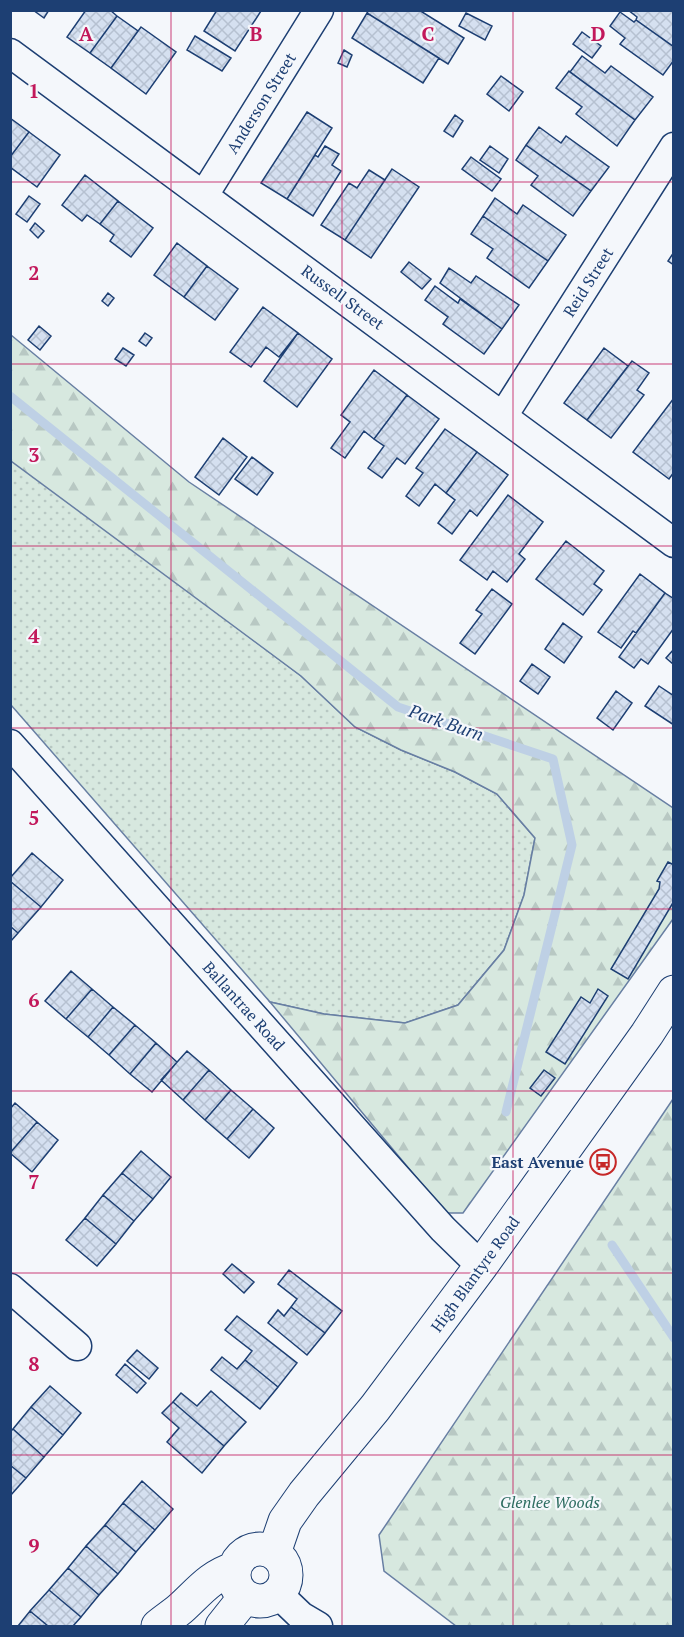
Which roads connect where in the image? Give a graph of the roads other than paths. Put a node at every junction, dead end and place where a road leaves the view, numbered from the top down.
1 (319, 10) edge
2 (10, 53) edge
3 (674, 147) edge
4 (204, 195) junction
5 (503, 416) junction
6 (674, 543) edge
7 (10, 744) edge
8 (674, 992) edge
9 (481, 1266) junction
10 (10, 1288) edge
11 (77, 1346) dead end
12 (274, 1552) junction
13 (239, 1583) junction
14 (278, 1594) junction
15 (158, 1626) edge
16 (222, 1626) edge
17 (318, 1626) edge

1 - 4 street, Anderson Street
2 - 4 street, Russell Street
3 - 5 street, Reid Street
4 - 5 street, Russell Street
5 - 6 street, Russell Street
7 - 9 street, Ballantrae Road
8 - 9 main road, High Blantyre Road
9 - 12 main road, High Blantyre Road
10 - 11 street
12 - 13 main road
12 - 14 main road
13 - 14 main road
13 - 15 main road
13 - 16 main road
14 - 17 street

